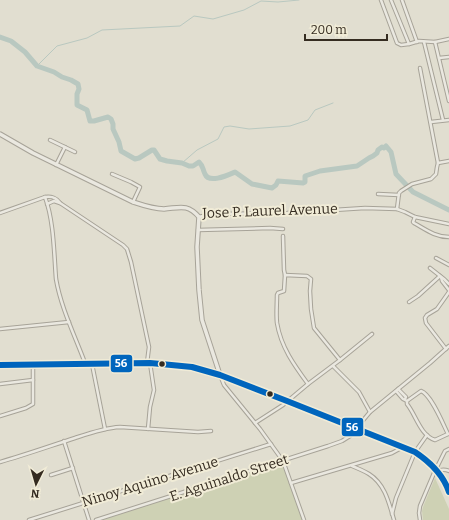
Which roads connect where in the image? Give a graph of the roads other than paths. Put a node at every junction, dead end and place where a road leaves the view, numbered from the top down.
1 (381, 0) edge
2 (391, 0) edge
3 (402, 0) edge
4 (449, 39) edge
5 (417, 42) junction
6 (424, 42) junction
7 (435, 42) junction
8 (409, 44) junction
9 (449, 57) edge
10 (438, 58) junction
11 (420, 68) dead end
12 (449, 101) edge
13 (443, 120) junction
14 (449, 120) edge
15 (431, 122) junction
16 (0, 134) edge
17 (50, 140) dead end
18 (65, 148) junction
19 (76, 152) dead end
20 (449, 161) edge
21 (438, 163) junction
22 (56, 165) junction
23 (112, 174) dead end
24 (378, 194) dead end
25 (399, 195) junction
26 (45, 197) junction
27 (53, 197) junction
28 (54, 202) junction
29 (132, 202) junction
30 (60, 203) junction
31 (47, 204) junction
32 (397, 209) junction
33 (0, 213) edge
34 (199, 217) junction
35 (415, 217) junction
36 (449, 224) edge
37 (283, 229) dead end
38 (198, 230) junction
39 (283, 236) dead end
40 (449, 237) edge
41 (436, 258) dead end
42 (449, 265) edge
43 (430, 268) dead end
44 (285, 275) junction
45 (440, 276) junction
46 (449, 284) edge
47 (449, 291) edge
48 (410, 302) dead end
49 (69, 322) junction
50 (0, 329) edge
51 (372, 334) dead end
52 (449, 346) edge
53 (446, 349) junction
54 (340, 360) junction
55 (149, 363) junction
56 (85, 364) junction
57 (92, 364) junction
58 (0, 365) edge
59 (33, 365) junction
60 (333, 366) junction
61 (220, 375) junction
62 (33, 380) junction
63 (0, 384) edge
64 (308, 384) junction
65 (397, 390) junction
66 (406, 400) junction
67 (288, 401) junction
68 (370, 412) junction
69 (0, 416) edge
70 (256, 424) junction
71 (357, 428) junction
72 (105, 429) junction
73 (148, 429) junction
74 (210, 431) dead end
75 (449, 434) edge
76 (427, 435) junction
77 (64, 441) junction
78 (271, 444) junction
79 (404, 447) junction
80 (449, 449) edge
81 (415, 452) junction
82 (283, 461) junction
83 (0, 462) edge
84 (352, 466) junction
85 (73, 468) junction
86 (437, 470) junction
87 (449, 471) edge
88 (51, 474) dead end
89 (291, 482) junction
90 (449, 492) edge
91 (84, 503) junction
92 (392, 514) junction
93 (29, 520) edge
94 (89, 520) edge
95 (96, 520) edge
96 (304, 520) edge
97 (394, 520) edge
98 (420, 520) edge

1 - 8 street
2 - 8 street
3 - 5 street
4 - 7 street
5 - 6 street
5 - 8 street
6 - 7 street
6 - 13 street
7 - 10 street
9 - 10 street
10 - 12 street
11 - 15 street
13 - 14 street
13 - 15 street
15 - 21 street
16 - 22 street, Jose P. Laurel Avenue
17 - 18 street
18 - 19 street
18 - 22 street
20 - 21 street
21 - 25 street
22 - 29 street, Jose P. Laurel Avenue
23 - 29 street
24 - 25 street
25 - 32 street
26 - 27 street
26 - 31 street
26 - 33 street
27 - 28 street
27 - 30 street
28 - 30 street
28 - 31 street
29 - 34 street, Jose P. Laurel Avenue
30 - 55 street
31 - 49 street
32 - 34 street, Jose P. Laurel Avenue
32 - 35 street
34 - 38 street
35 - 36 street
35 - 40 street
37 - 38 street
38 - 61 street
39 - 44 street
41 - 42 street
43 - 45 street
44 - 54 street
44 - 64 street
45 - 46 street
45 - 47 street
45 - 48 street
47 - 53 street
49 - 50 street
49 - 56 street
51 - 54 street
52 - 53 street, E. Aguinaldo Street
53 - 65 street, E. Aguinaldo Street
54 - 60 street
55 - 57 main road
55 - 61 main road
55 - 73 street
56 - 57 main road
56 - 59 main road
57 - 72 street
58 - 59 main road
59 - 62 street
60 - 64 street
60 - 68 street
61 - 67 main road
61 - 70 street
62 - 63 street
62 - 69 street
64 - 67 street
65 - 66 street
65 - 68 street, E. Aguinaldo Street
66 - 75 street
66 - 76 street
67 - 70 street
67 - 71 main road
68 - 71 street, E. Aguinaldo Street
70 - 78 street
71 - 79 main road
71 - 82 street, E. Aguinaldo Street
72 - 73 street
72 - 77 street
73 - 74 street
75 - 76 street
76 - 81 street
77 - 83 street
77 - 85 street
78 - 82 street
78 - 91 street, Ninoy Aquino Avenue
79 - 81 main road
79 - 84 street
80 - 86 street
81 - 86 main road
81 - 92 street
82 - 89 street
82 - 95 street, E. Aguinaldo Street
84 - 89 street
84 - 92 street
85 - 88 street
85 - 91 street
86 - 87 street
86 - 90 main road
86 - 98 street
89 - 96 street
91 - 93 street, Ninoy Aquino Avenue
91 - 94 street
92 - 97 street

